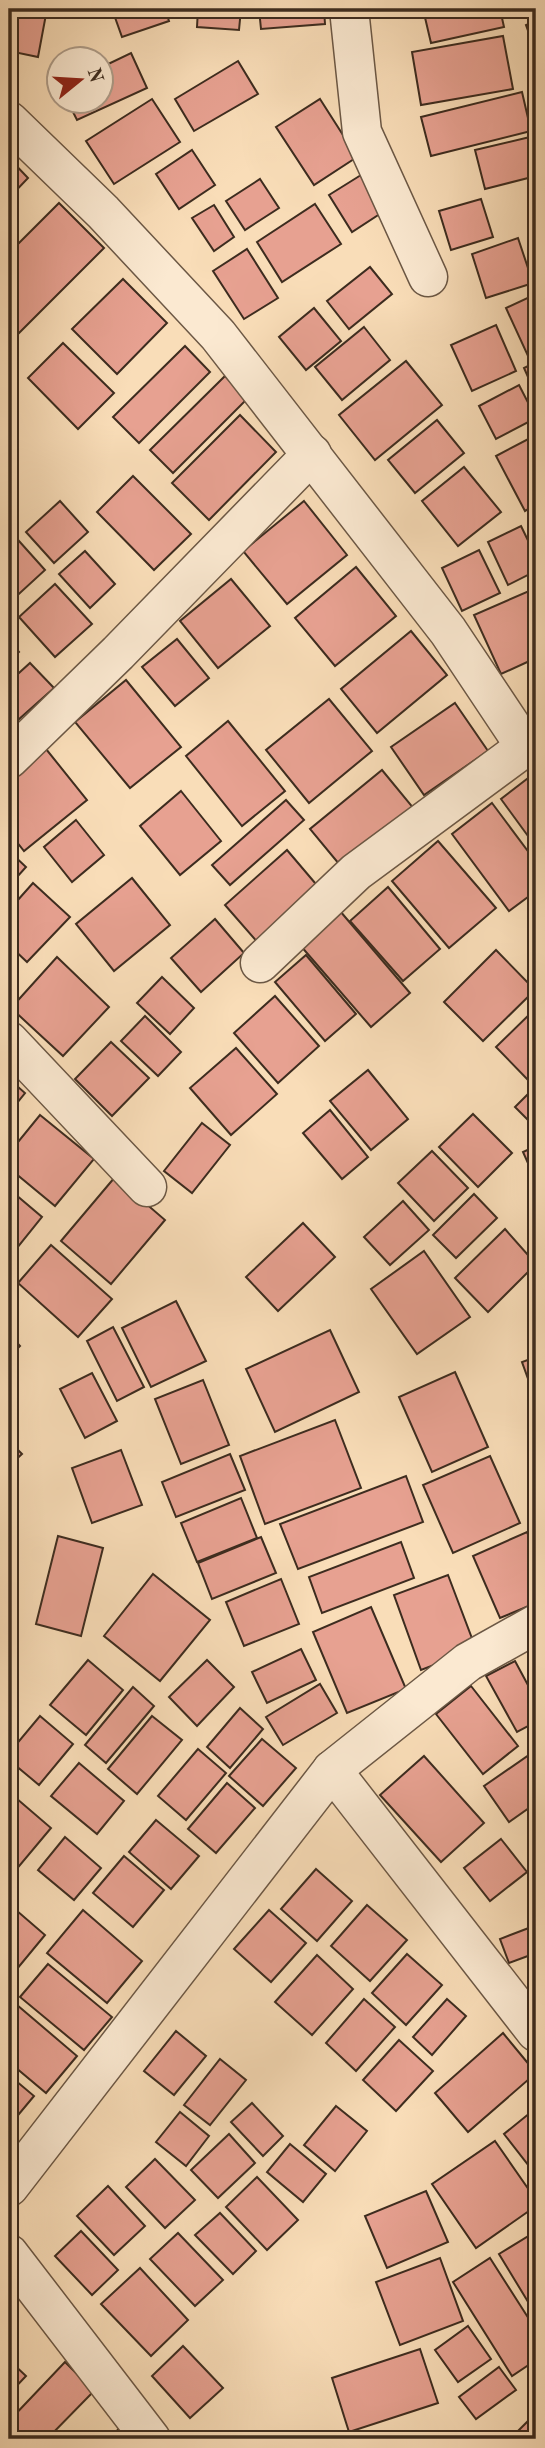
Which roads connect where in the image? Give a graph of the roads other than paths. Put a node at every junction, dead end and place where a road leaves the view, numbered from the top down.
1 (349, 9) edge
2 (9, 121) edge
3 (428, 278) dead end
4 (312, 454) junction
5 (530, 742) edge
6 (9, 759) edge
7 (260, 963) dead end
8 (9, 1041) edge
9 (147, 1187) dead end
10 (536, 1624) edge
11 (332, 1770) junction
12 (536, 2032) edge
13 (9, 2187) edge
14 (9, 2255) edge
15 (151, 2439) edge

1 - 3 street
2 - 4 street
4 - 5 street
4 - 6 street
5 - 7 street
8 - 9 street
10 - 11 street
11 - 12 street
11 - 13 street
14 - 15 street

